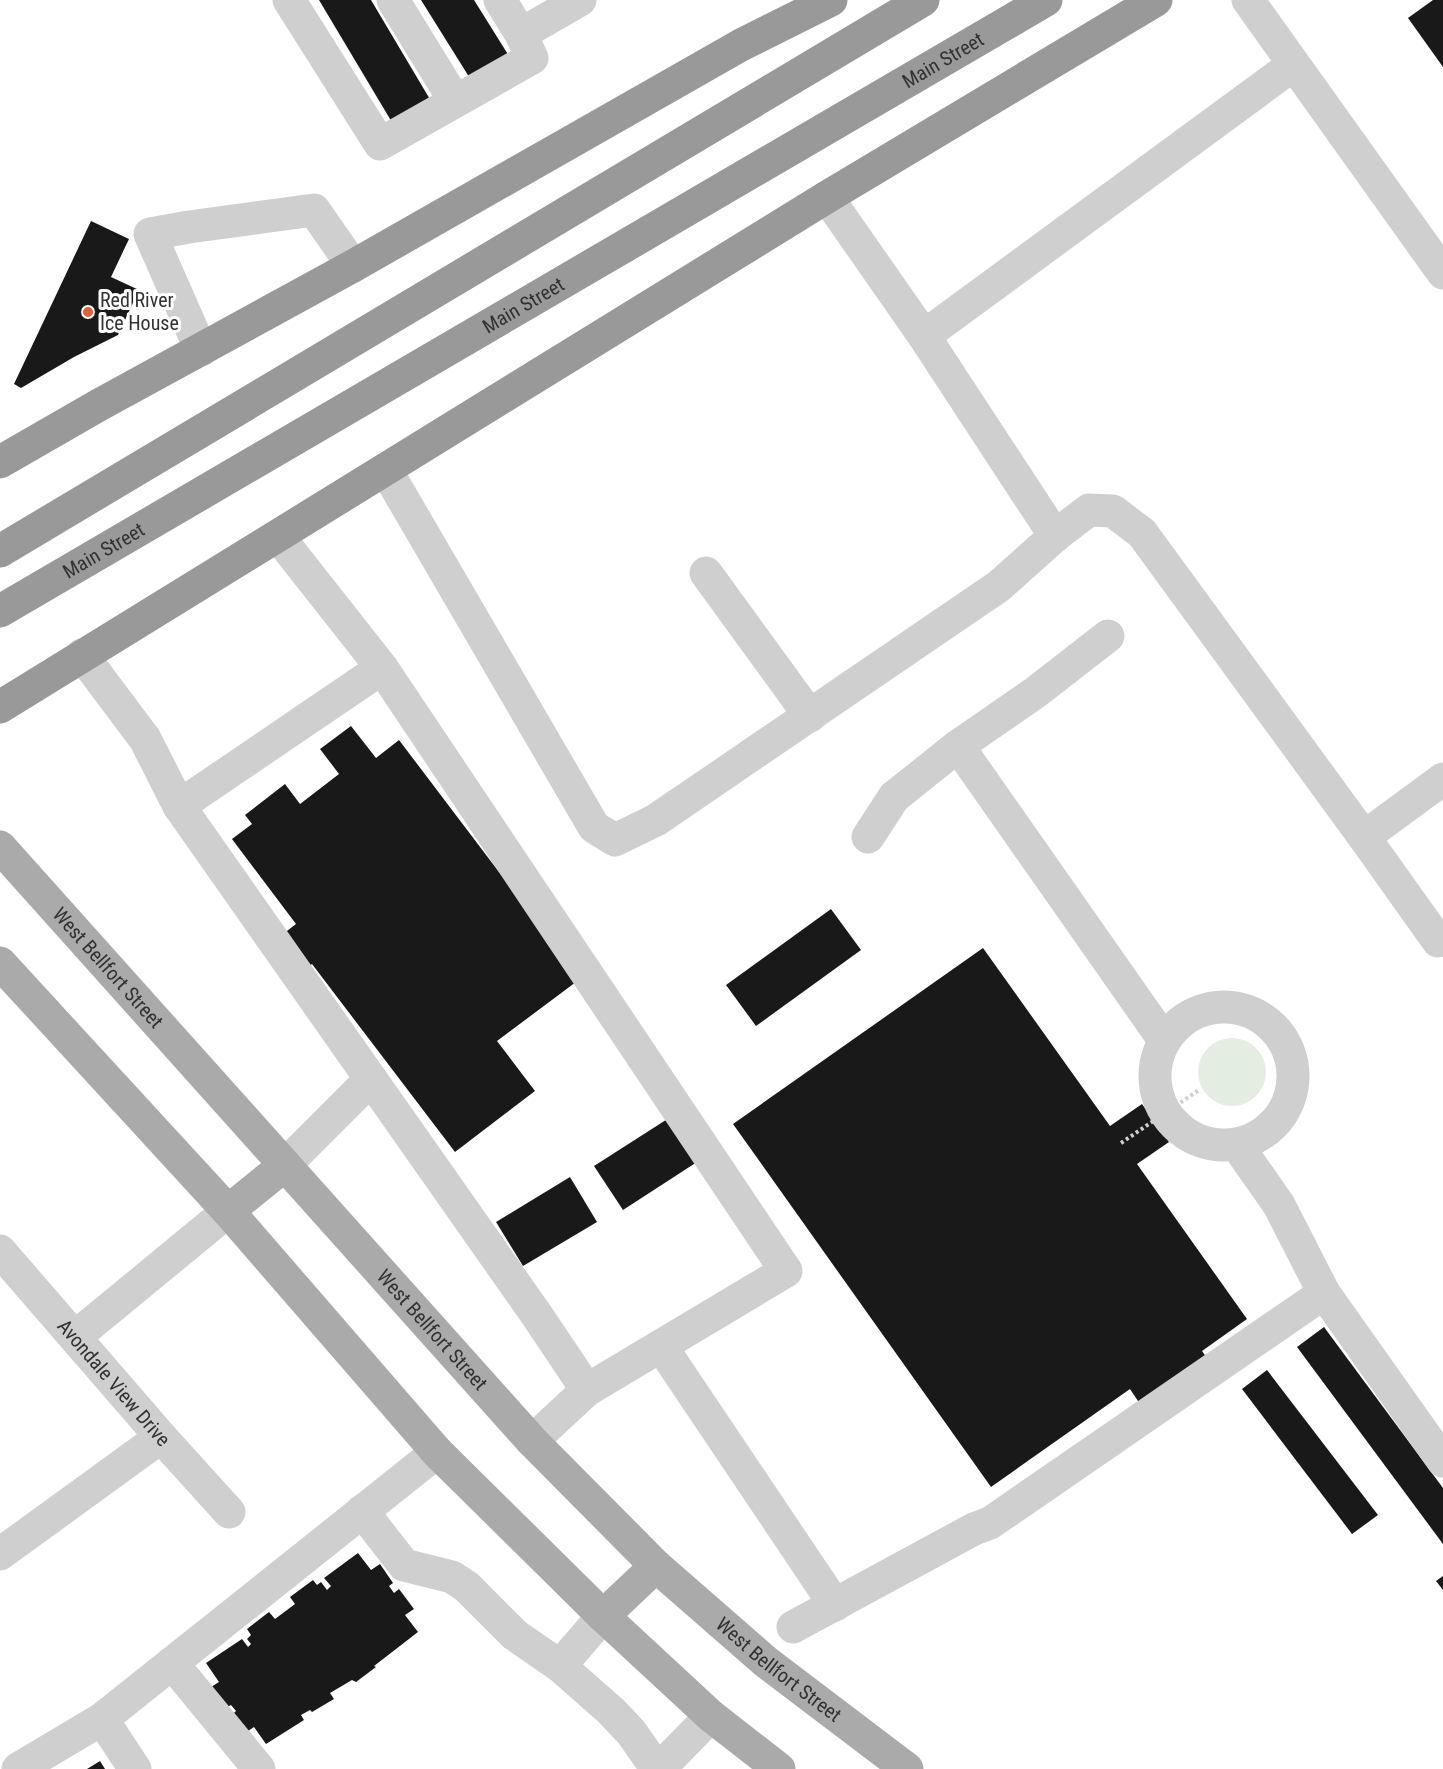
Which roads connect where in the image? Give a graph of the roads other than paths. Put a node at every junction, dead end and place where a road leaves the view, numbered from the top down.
1 (289, 0) edge
2 (393, 0) edge
3 (500, 0) edge
4 (580, 0) edge
5 (831, 0) edge
6 (923, 0) edge
7 (1046, 0) edge
8 (1156, 0) edge
9 (1248, 0) edge
10 (521, 34) junction
11 (1293, 65) junction
12 (455, 101) junction
13 (827, 197) junction
14 (353, 266) junction
15 (1443, 273) edge
16 (924, 336) junction
17 (201, 350) junction
18 (0, 462) edge
19 (386, 470) junction
20 (278, 536) junction
21 (1055, 536) junction
22 (0, 551) edge
23 (706, 573) dead end
24 (10, 605) edge
25 (1108, 636) dead end
26 (82, 655) junction
27 (382, 668) junction
28 (8, 697) edge
29 (810, 716) junction
30 (957, 746) junction
31 (1443, 779) edge
32 (180, 806) junction
33 (868, 837) dead end
34 (1364, 837) junction
35 (0, 847) edge
36 (1443, 937) edge
37 (0, 963) edge
38 (1164, 1040) junction
39 (371, 1079) junction
40 (1237, 1145) junction
41 (285, 1165) junction
42 (228, 1211) junction
43 (0, 1251) edge
44 (1324, 1293) junction
45 (75, 1337) junction
46 (661, 1346) junction
47 (587, 1390) junction
48 (161, 1437) junction
49 (532, 1441) junction
50 (437, 1452) junction
51 (1443, 1461) edge
52 (362, 1511) junction
53 (229, 1512) dead end
54 (0, 1554) edge
55 (656, 1566) junction
56 (835, 1605) junction
57 (603, 1616) junction
58 (793, 1628) dead end
59 (172, 1663) junction
60 (560, 1666) junction
61 (711, 1716) junction
62 (102, 1719) junction
63 (18, 1769) edge
64 (135, 1769) edge
65 (259, 1769) edge
66 (658, 1769) edge
67 (779, 1769) edge
68 (908, 1769) edge

1 - 12 street
2 - 12 street
3 - 10 street
4 - 10 street
5 - 14 highway
6 - 22 highway
7 - 24 highway, Main Street
8 - 13 highway
9 - 11 street
10 - 12 street
11 - 15 street
11 - 16 street
13 - 16 street
13 - 19 highway
14 - 17 highway
14 - 17 street
16 - 21 street
17 - 18 highway
19 - 20 highway
19 - 29 street
20 - 26 highway
20 - 27 street
21 - 29 street
21 - 34 street
23 - 29 street
25 - 30 street
26 - 28 highway
26 - 32 street
27 - 32 street
27 - 46 street
30 - 33 street
30 - 38 street
31 - 34 street
32 - 39 street
34 - 36 street
35 - 41 main road, West Bellfort Street
37 - 42 main road
38 - 40 street
38 - 40 street
39 - 41 street
39 - 47 street
40 - 44 street
41 - 42 main road
41 - 49 main road, West Bellfort Street
42 - 45 street
42 - 50 main road
43 - 45 street, Avondale View Drive
44 - 51 street
44 - 56 street
45 - 48 street, Avondale View Drive
46 - 47 street
46 - 56 street
47 - 49 street
48 - 53 street, Avondale View Drive
48 - 54 street
49 - 55 main road, West Bellfort Street
50 - 52 street
50 - 57 main road
52 - 59 street
52 - 60 street
55 - 57 main road
55 - 68 main road, West Bellfort Street
56 - 58 street
57 - 60 street
57 - 61 main road
59 - 62 street
59 - 65 street
60 - 66 street
61 - 66 street
61 - 67 main road
62 - 63 street
62 - 64 street

